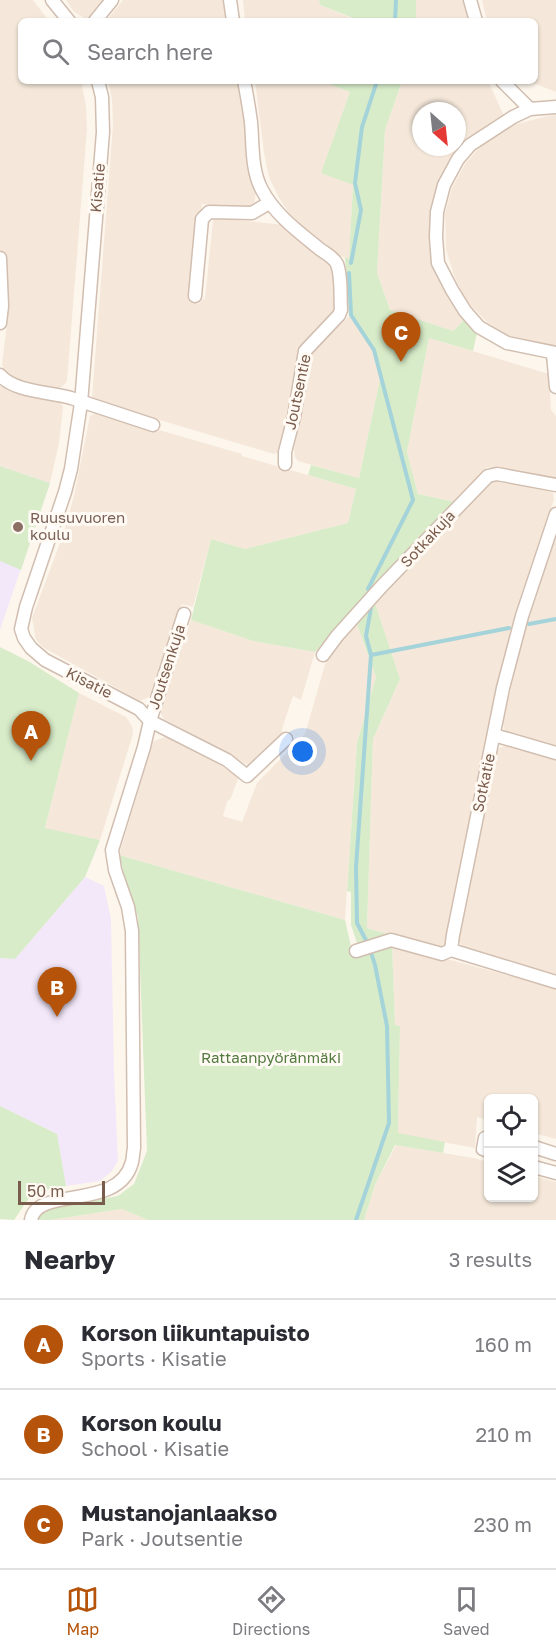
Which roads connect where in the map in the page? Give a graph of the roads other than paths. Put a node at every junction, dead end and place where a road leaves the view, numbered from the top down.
1 (52, 0) edge
2 (112, 0) edge
3 (230, 0) edge
4 (470, 0) edge
5 (67, 18) edge
6 (97, 18) edge
7 (233, 18) edge
8 (475, 18) edge
9 (99, 84) edge
10 (245, 84) edge
11 (505, 84) edge
12 (556, 107) edge
13 (530, 109) junction
14 (269, 203) junction
15 (0, 258) edge
16 (195, 296) dead end
17 (0, 323) edge
18 (555, 354) edge
19 (0, 375) edge
20 (556, 387) edge
21 (81, 403) junction
22 (153, 425) dead end
23 (285, 464) dead end
24 (556, 485) edge
25 (556, 514) edge
26 (184, 614) dead end
27 (322, 655) dead end
28 (150, 721) junction
29 (494, 735) junction
30 (286, 739) dead end
31 (556, 753) edge
32 (451, 950) junction
33 (356, 951) dead end
34 (556, 982) edge
35 (537, 1148) edge
36 (556, 1154) edge
37 (538, 1168) edge
38 (556, 1173) edge
39 (31, 1220) edge

1 - 5 street
2 - 6 street
3 - 7 street
4 - 8 street
9 - 21 street, Kisatie
10 - 14 street, Joutsentie
11 - 13 street
12 - 13 street
13 - 18 street
14 - 16 street
14 - 23 street, Joutsentie
15 - 17 street
18 - 20 street
19 - 21 street
21 - 22 street
21 - 28 street, Kisatie
24 - 27 street, Sotkakuja
25 - 29 street, Sotkatie
26 - 28 street, Joutsenkuja
28 - 30 street
28 - 39 street
29 - 31 street
29 - 32 street, Sotkatie
32 - 33 street
32 - 34 street
35 - 36 street
37 - 38 street

